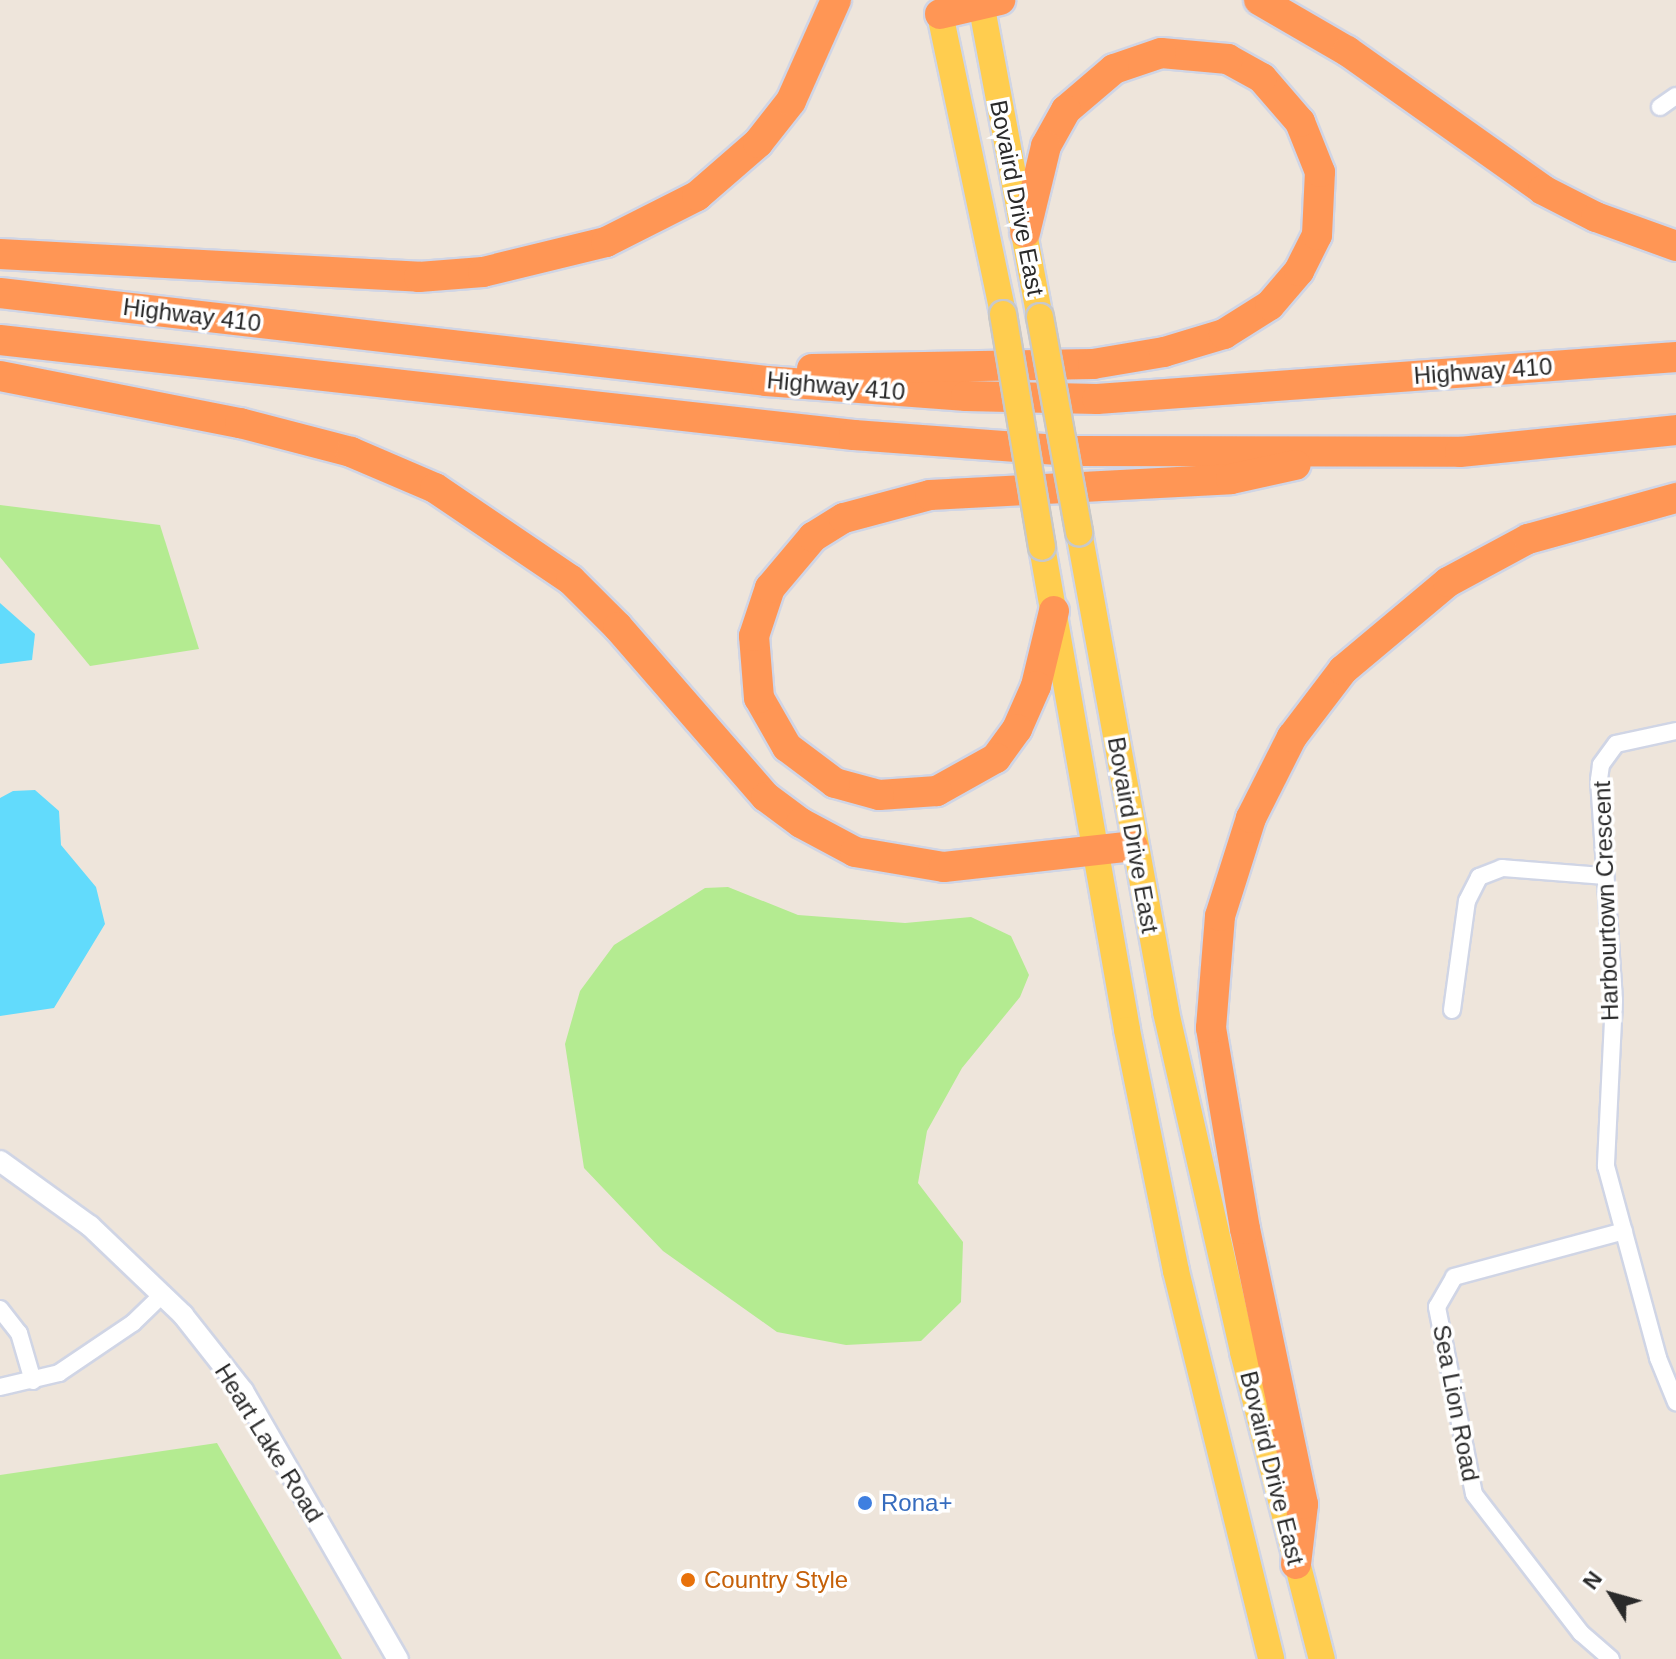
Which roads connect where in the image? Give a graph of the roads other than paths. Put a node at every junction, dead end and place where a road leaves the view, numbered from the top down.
1 (836, 0) edge
2 (1259, 0) edge
3 (990, 2) edge
4 (940, 14) joint
5 (1676, 96) edge
6 (1660, 107) dead end
7 (1025, 233) junction
8 (1676, 246) edge
9 (0, 254) edge
10 (0, 293) edge
11 (0, 340) edge
12 (1676, 357) edge
13 (0, 376) edge
14 (766, 381) junction
15 (1676, 430) edge
16 (1346, 454) junction
17 (1676, 498) edge
18 (1054, 611) junction
19 (1676, 731) edge
20 (1133, 846) junction
21 (1096, 850) junction
22 (1604, 876) junction
23 (1452, 1010) dead end
24 (0, 1161) edge
25 (1624, 1231) junction
26 (163, 1294) junction
27 (0, 1309) edge
28 (33, 1381) junction
29 (0, 1387) edge
30 (1676, 1402) edge
31 (1296, 1564) junction
32 (398, 1659) edge
33 (1271, 1659) edge
34 (1322, 1659) edge
35 (1611, 1659) edge

1 - 9 highway
2 - 8 highway
3 - 4 highway
3 - 7 main road, Bovaird Drive East
4 - 18 main road, Bovaird Drive East, bridge
5 - 6 street
7 - 14 highway
7 - 20 main road, Bovaird Drive East, bridge
10 - 14 highway, Highway 410
11 - 16 highway, Highway 410
12 - 14 highway, Highway 410
13 - 21 highway
15 - 16 highway, Highway 410
16 - 18 highway
17 - 31 highway
18 - 21 main road, Bovaird Drive East
19 - 22 street, Harbourtown Crescent
20 - 21 highway
20 - 31 main road, Bovaird Drive East
21 - 33 main road, Bovaird Drive East
22 - 23 street
22 - 25 street, Harbourtown Crescent
24 - 26 street, Heart Lake Road
25 - 30 street, Harbourtown Crescent
25 - 35 street, Sea Lion Road
26 - 28 street
26 - 32 street, Heart Lake Road
27 - 28 street
28 - 29 street
31 - 34 main road, Bovaird Drive East

